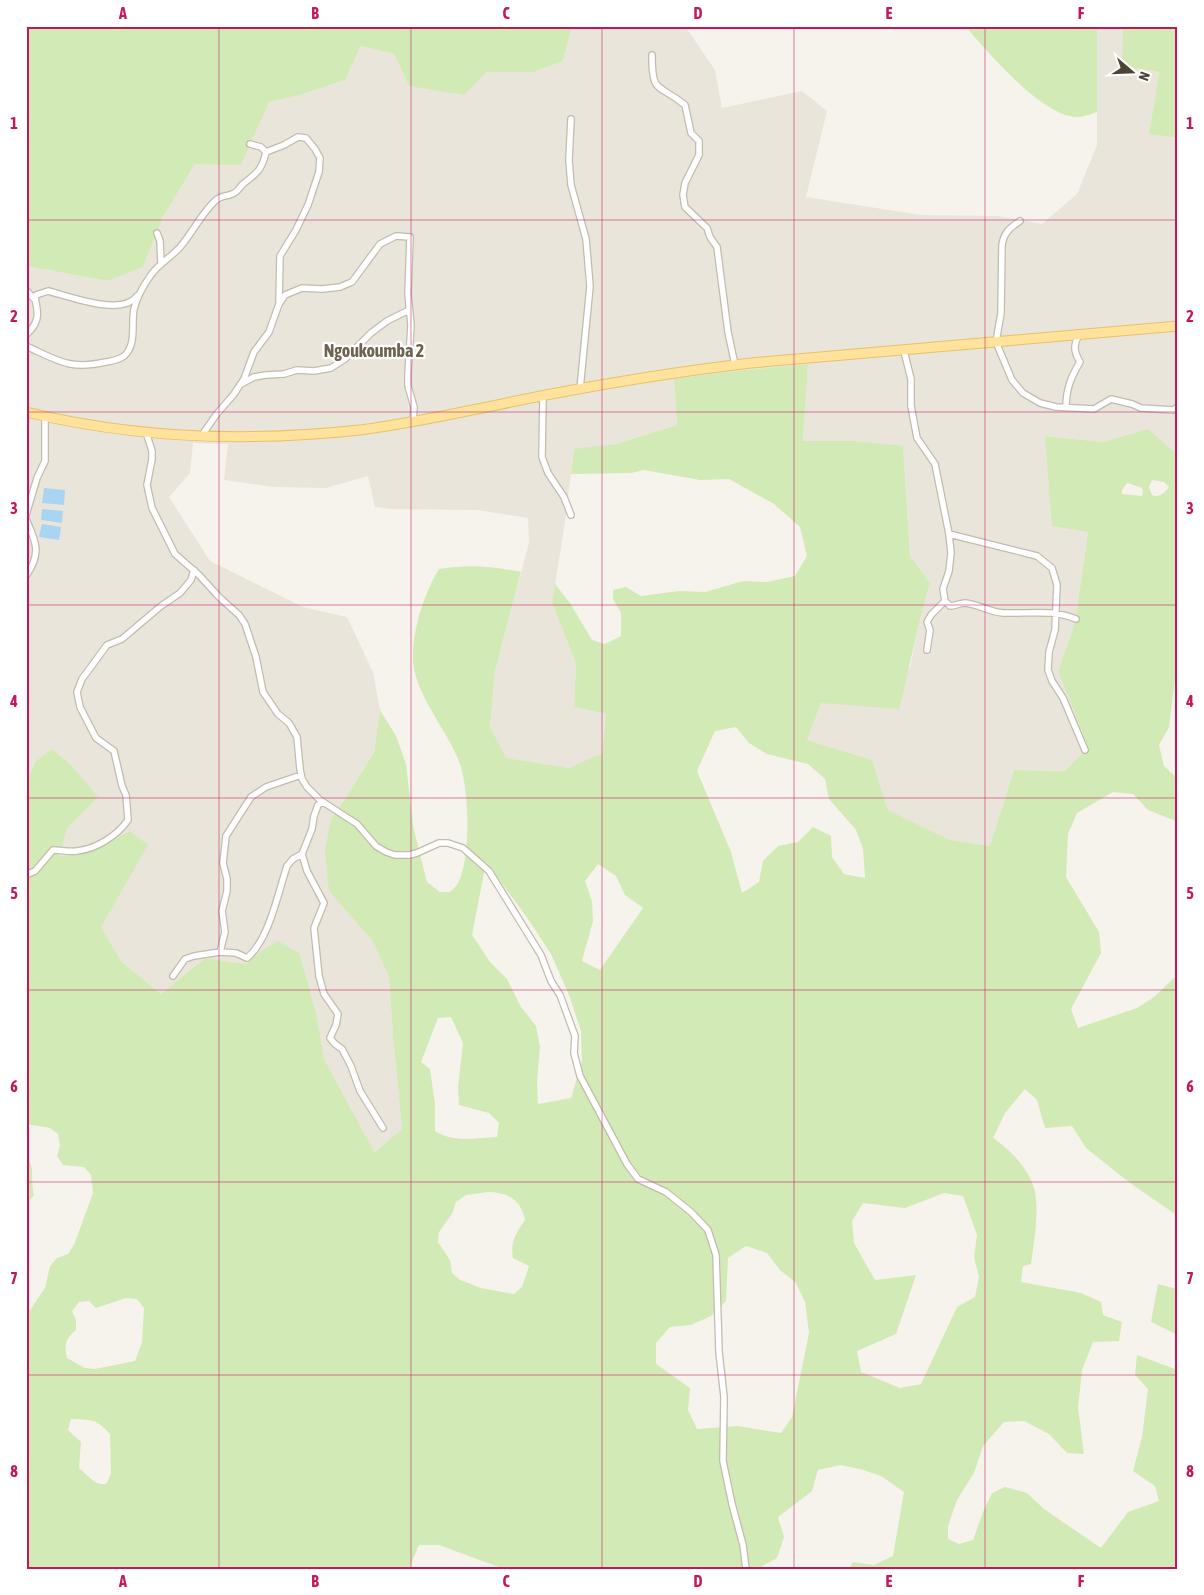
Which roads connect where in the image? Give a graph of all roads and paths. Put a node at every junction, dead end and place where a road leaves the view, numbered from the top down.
1 (652, 55) dead end
2 (571, 118) dead end
3 (250, 144) dead end
4 (266, 152) junction
5 (1020, 221) dead end
6 (157, 233) dead end
7 (161, 263) junction
8 (142, 289) junction
9 (26, 290) edge
10 (34, 299) junction
11 (279, 304) junction
12 (409, 310) junction
13 (1178, 326) edge
14 (26, 335) edge
15 (1078, 335) junction
16 (996, 342) junction
17 (26, 346) edge
18 (904, 351) junction
19 (736, 365) junction
20 (240, 385) junction
21 (580, 389) junction
22 (543, 396) junction
23 (1178, 407) edge
24 (1066, 408) junction
25 (26, 412) edge
26 (45, 416) junction
27 (413, 422) junction
28 (146, 432) junction
29 (202, 435) junction
30 (26, 514) edge
31 (571, 514) dead end
32 (26, 519) edge
33 (949, 534) junction
34 (194, 570) junction
35 (26, 576) edge
36 (945, 600) junction
37 (1056, 614) junction
38 (1076, 619) dead end
39 (927, 650) dead end
40 (1085, 750) dead end
41 (301, 774) junction
42 (324, 802) junction
43 (302, 854) junction
44 (26, 875) edge
45 (220, 952) junction
46 (173, 976) dead end
47 (383, 1128) dead end
48 (746, 1569) edge

1 - 19 street
2 - 21 street
3 - 4 street
4 - 7 street
4 - 11 street
5 - 16 street
6 - 7 street
7 - 8 street
8 - 10 street
8 - 17 street
9 - 10 street
10 - 14 street
11 - 12 street
11 - 20 street
12 - 20 street
12 - 27 street
13 - 15 main road
15 - 16 main road
15 - 24 street
16 - 18 main road
16 - 24 street
18 - 19 main road
18 - 33 street
19 - 21 main road
20 - 29 street
21 - 22 main road
22 - 27 main road
22 - 31 street
23 - 24 street
25 - 26 main road
26 - 28 main road
26 - 30 street
27 - 29 main road
28 - 29 main road
28 - 34 street
32 - 35 street
33 - 36 street
33 - 37 street
34 - 41 street
34 - 44 street
36 - 37 street
36 - 39 street
37 - 38 street
37 - 40 street
41 - 42 street
41 - 45 street
42 - 43 street
42 - 48 street
43 - 45 street
43 - 47 street
45 - 46 street

